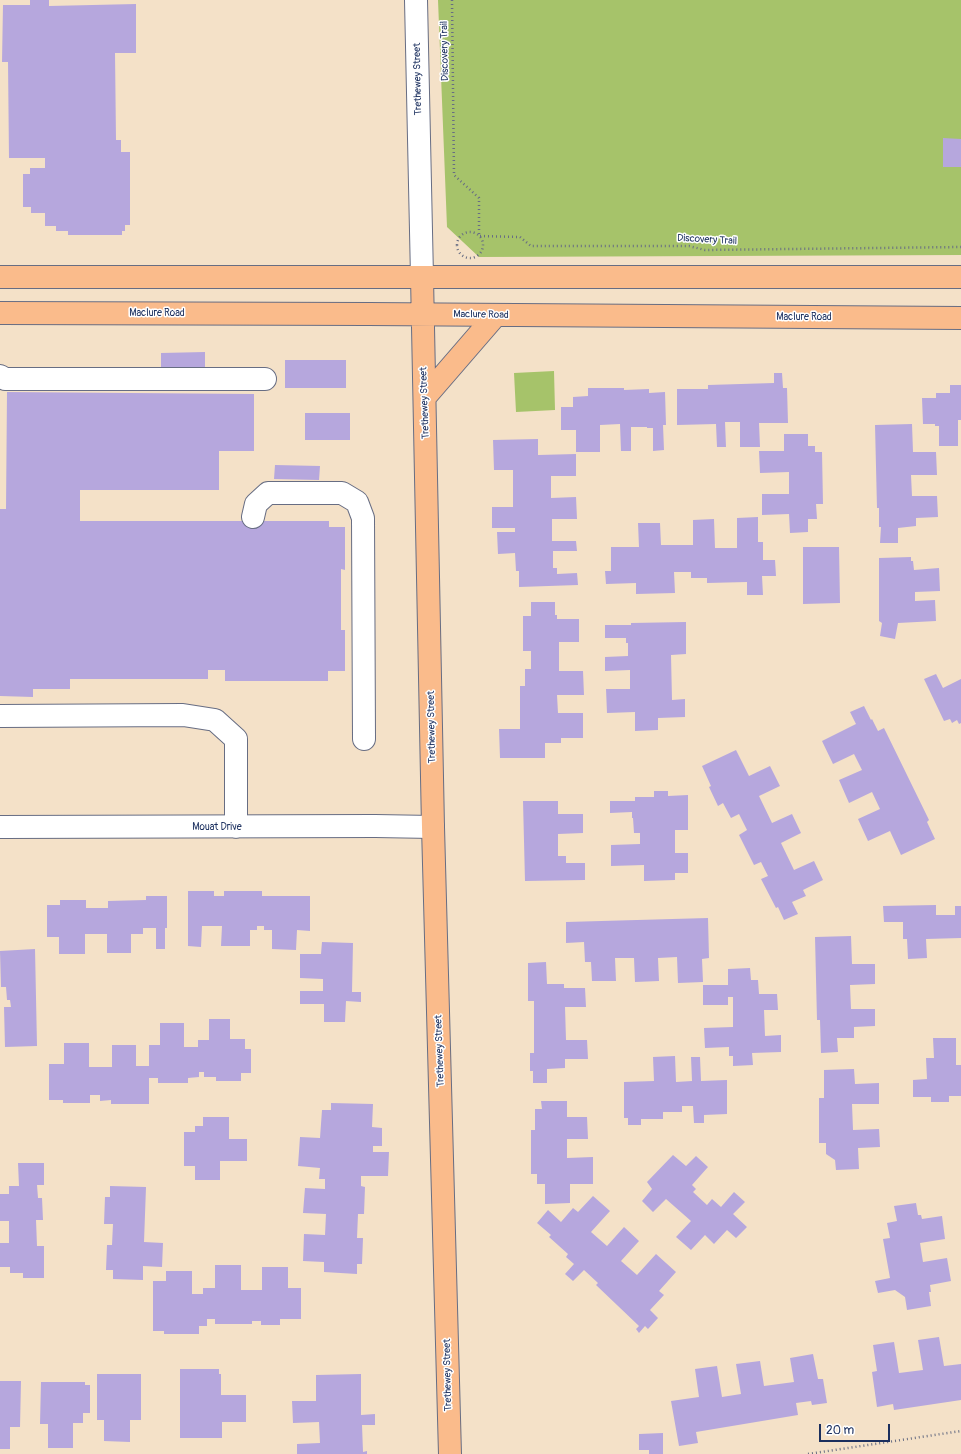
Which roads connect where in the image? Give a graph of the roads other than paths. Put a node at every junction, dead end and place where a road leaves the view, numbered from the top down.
1 (416, 0) edge
2 (0, 277) edge
3 (422, 277) junction
4 (961, 277) edge
5 (0, 313) edge
6 (423, 314) junction
7 (495, 316) junction
8 (961, 318) edge
9 (0, 376) edge
10 (265, 378) dead end
11 (425, 397) junction
12 (253, 517) dead end
13 (0, 716) edge
14 (364, 739) dead end
15 (0, 827) edge
16 (236, 827) junction
17 (433, 828) junction
18 (450, 1454) edge

1 - 3 street, Trethewey Street
2 - 3 main road
3 - 4 main road
3 - 6 main road, Trethewey Street
5 - 6 main road, Maclure Road
6 - 7 main road, Maclure Road
6 - 11 main road, Trethewey Street
7 - 8 main road, Maclure Road
7 - 11 main road
9 - 10 street
11 - 17 main road, Trethewey Street
12 - 14 street
13 - 16 street
15 - 16 street, Mouat Drive
16 - 17 street, Mouat Drive
17 - 18 main road, Trethewey Street

